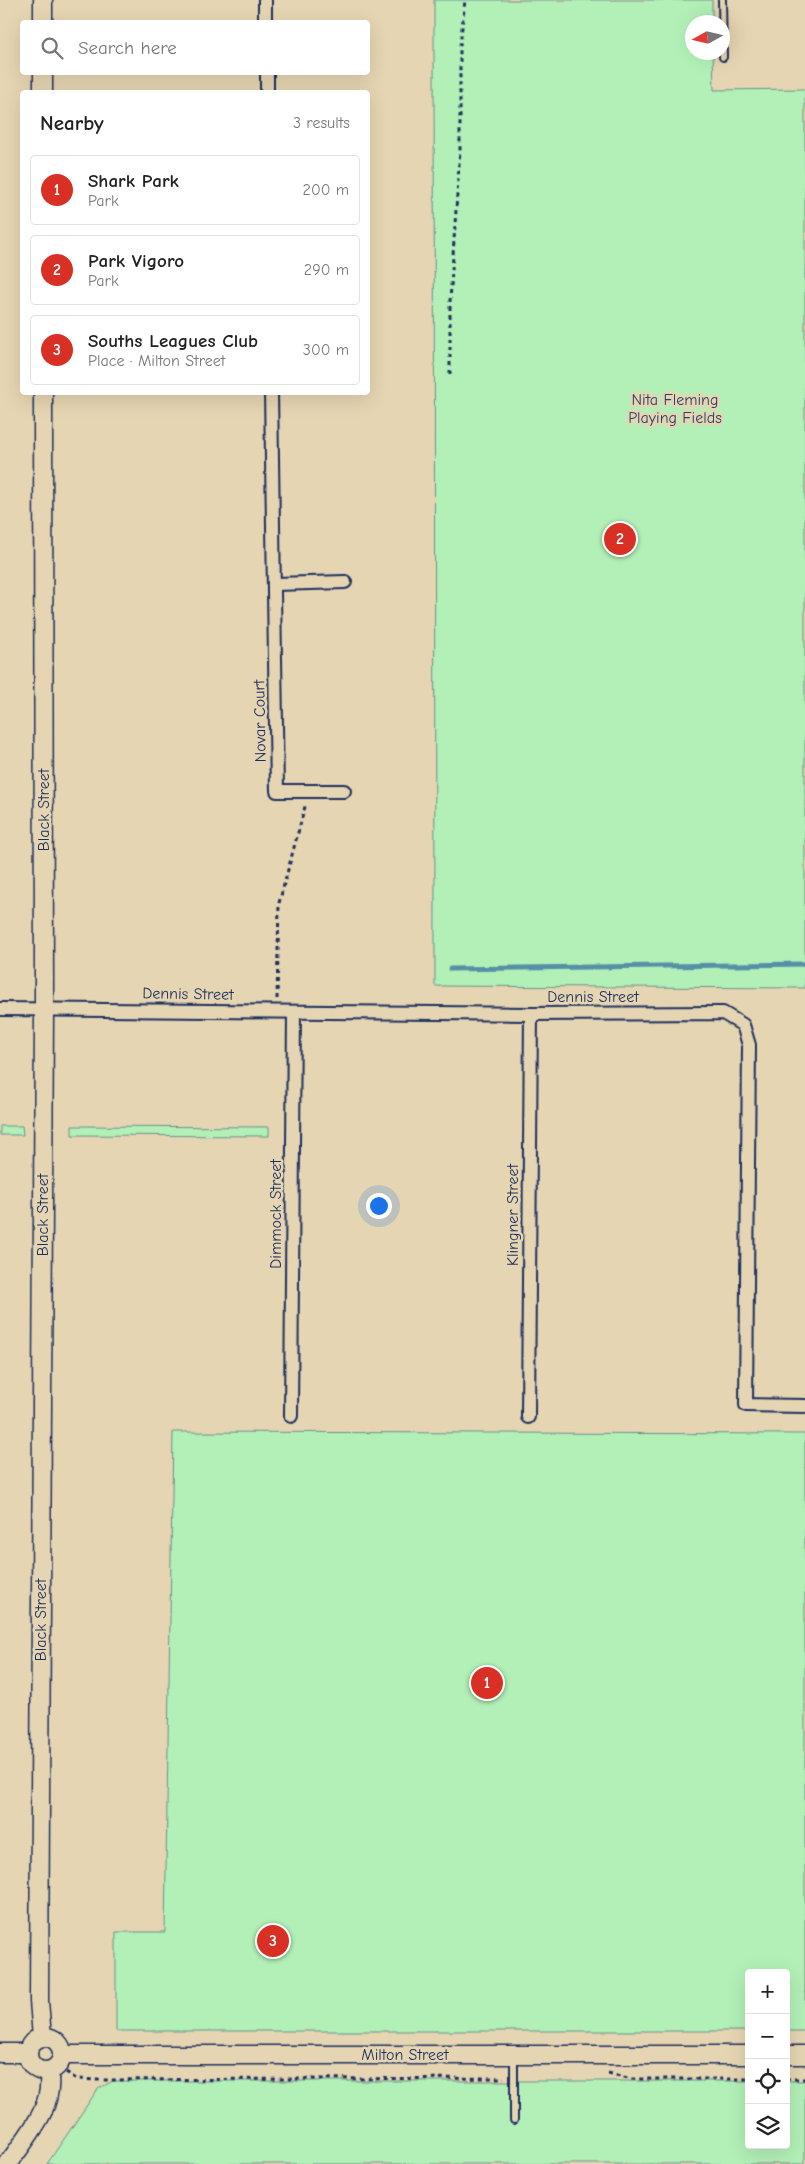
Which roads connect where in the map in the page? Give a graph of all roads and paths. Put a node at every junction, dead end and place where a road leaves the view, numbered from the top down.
1 (43, 0) edge
2 (265, 0) edge
3 (465, 0) edge
4 (722, 0) edge
5 (722, 15) edge
6 (43, 20) edge
7 (266, 20) edge
8 (43, 75) edge
9 (267, 75) edge
10 (43, 90) edge
11 (267, 90) edge
12 (450, 374) dead end
13 (43, 395) edge
14 (271, 395) edge
15 (345, 582) dead end
16 (275, 584) junction
17 (344, 790) dead end
18 (309, 791) junction
19 (0, 1009) edge
20 (44, 1009) junction
21 (277, 1012) junction
22 (294, 1012) junction
23 (531, 1014) junction
24 (805, 1406) edge
25 (291, 1416) dead end
26 (528, 1417) dead end
27 (42, 2037) junction
28 (0, 2053) edge
29 (28, 2053) junction
30 (514, 2055) junction
31 (745, 2055) edge
32 (790, 2055) edge
33 (805, 2055) edge
34 (56, 2063) junction
35 (606, 2072) dead end
36 (500, 2078) dead end
37 (745, 2079) edge
38 (790, 2079) edge
39 (805, 2079) edge
40 (514, 2120) dead end
41 (8, 2164) edge

1 - 6 street
2 - 7 street
3 - 12 path
4 - 5 lane
8 - 10 street
9 - 11 street
13 - 20 street, Black Street
14 - 16 street, Novar Court
15 - 16 street
16 - 18 street, Novar Court
17 - 18 street, Novar Court
18 - 21 path
19 - 20 street, Dennis Street
20 - 21 street, Dennis Street
20 - 27 street, Black Street
21 - 22 street, Dennis Street
22 - 23 street, Dennis Street
22 - 25 street, Dimmock Street
23 - 24 street, Dennis Street
23 - 26 street, Klingner Street
27 - 29 street
27 - 34 street
28 - 29 street
29 - 34 street
30 - 31 street, Milton Street
30 - 34 street, Milton Street
30 - 40 lane
32 - 33 street
34 - 36 path
34 - 41 street
35 - 37 path
38 - 39 path

